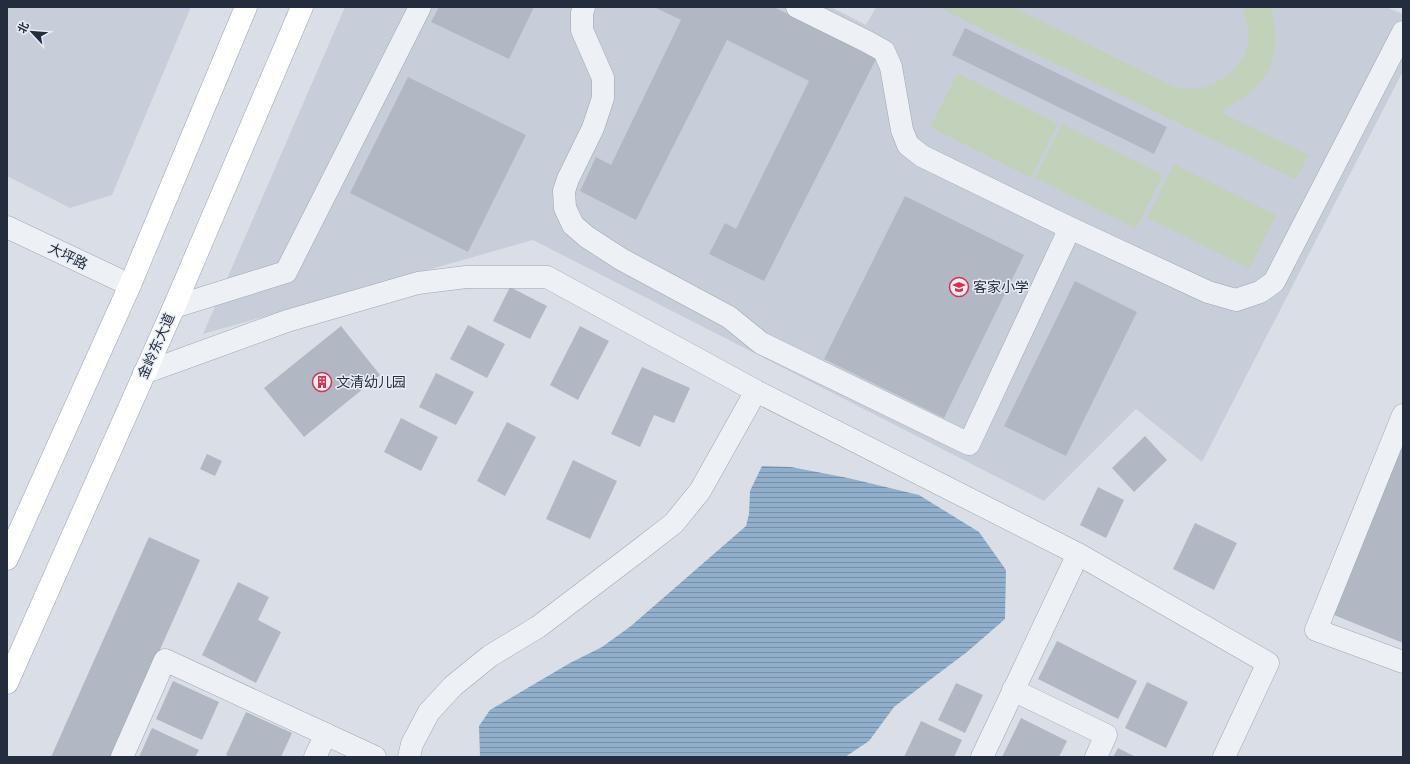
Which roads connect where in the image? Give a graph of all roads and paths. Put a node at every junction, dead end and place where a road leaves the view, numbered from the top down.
1 (246, 7) edge
2 (302, 7) edge
3 (420, 7) edge
4 (584, 7) edge
5 (797, 7) edge
6 (1403, 32) edge
7 (7, 227) edge
8 (1070, 228) junction
9 (130, 285) junction
10 (174, 307) junction
11 (144, 373) junction
12 (756, 392) junction
13 (1403, 415) edge
14 (1078, 554) junction
15 (7, 559) edge
16 (1403, 662) edge
17 (7, 683) edge
18 (1013, 690) junction
19 (326, 734) junction
20 (122, 757) edge
21 (315, 757) edge
22 (375, 757) edge
23 (409, 757) edge
24 (982, 757) edge
25 (1096, 757) edge
26 (1224, 757) edge

1 - 9 main road
2 - 10 main road, 金岭东大道
3 - 10 street
4 - 8 street
5 - 8 street
6 - 8 street
7 - 9 street, 大坪路
9 - 15 main road
10 - 11 main road, 金岭东大道
11 - 12 street
11 - 17 main road, 金岭东大道
12 - 14 street
12 - 23 street
13 - 16 street
14 - 18 street
14 - 26 street
18 - 24 street
18 - 25 street
19 - 20 street
19 - 21 street
19 - 22 street

